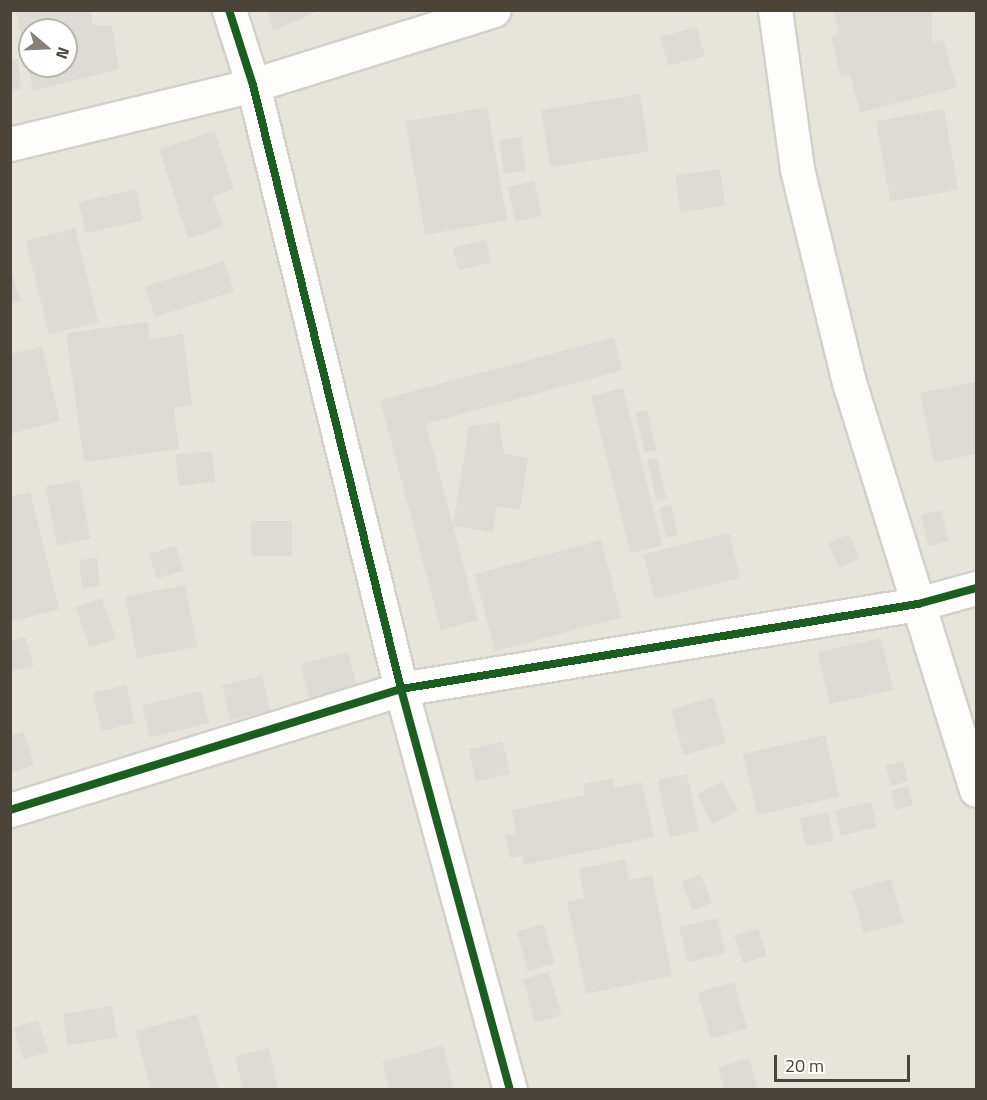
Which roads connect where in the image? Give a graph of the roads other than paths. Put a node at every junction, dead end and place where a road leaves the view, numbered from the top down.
1 (229, 10) edge
2 (494, 10) edge
3 (775, 10) edge
4 (253, 85) junction
5 (10, 144) edge
6 (976, 588) edge
7 (918, 604) junction
8 (401, 689) junction
9 (976, 790) edge
10 (10, 810) edge
11 (510, 1089) edge

1 - 4 street
2 - 4 street
3 - 7 street
4 - 5 street
4 - 8 street
6 - 7 street
7 - 8 street
7 - 9 street
8 - 10 street
8 - 11 street

